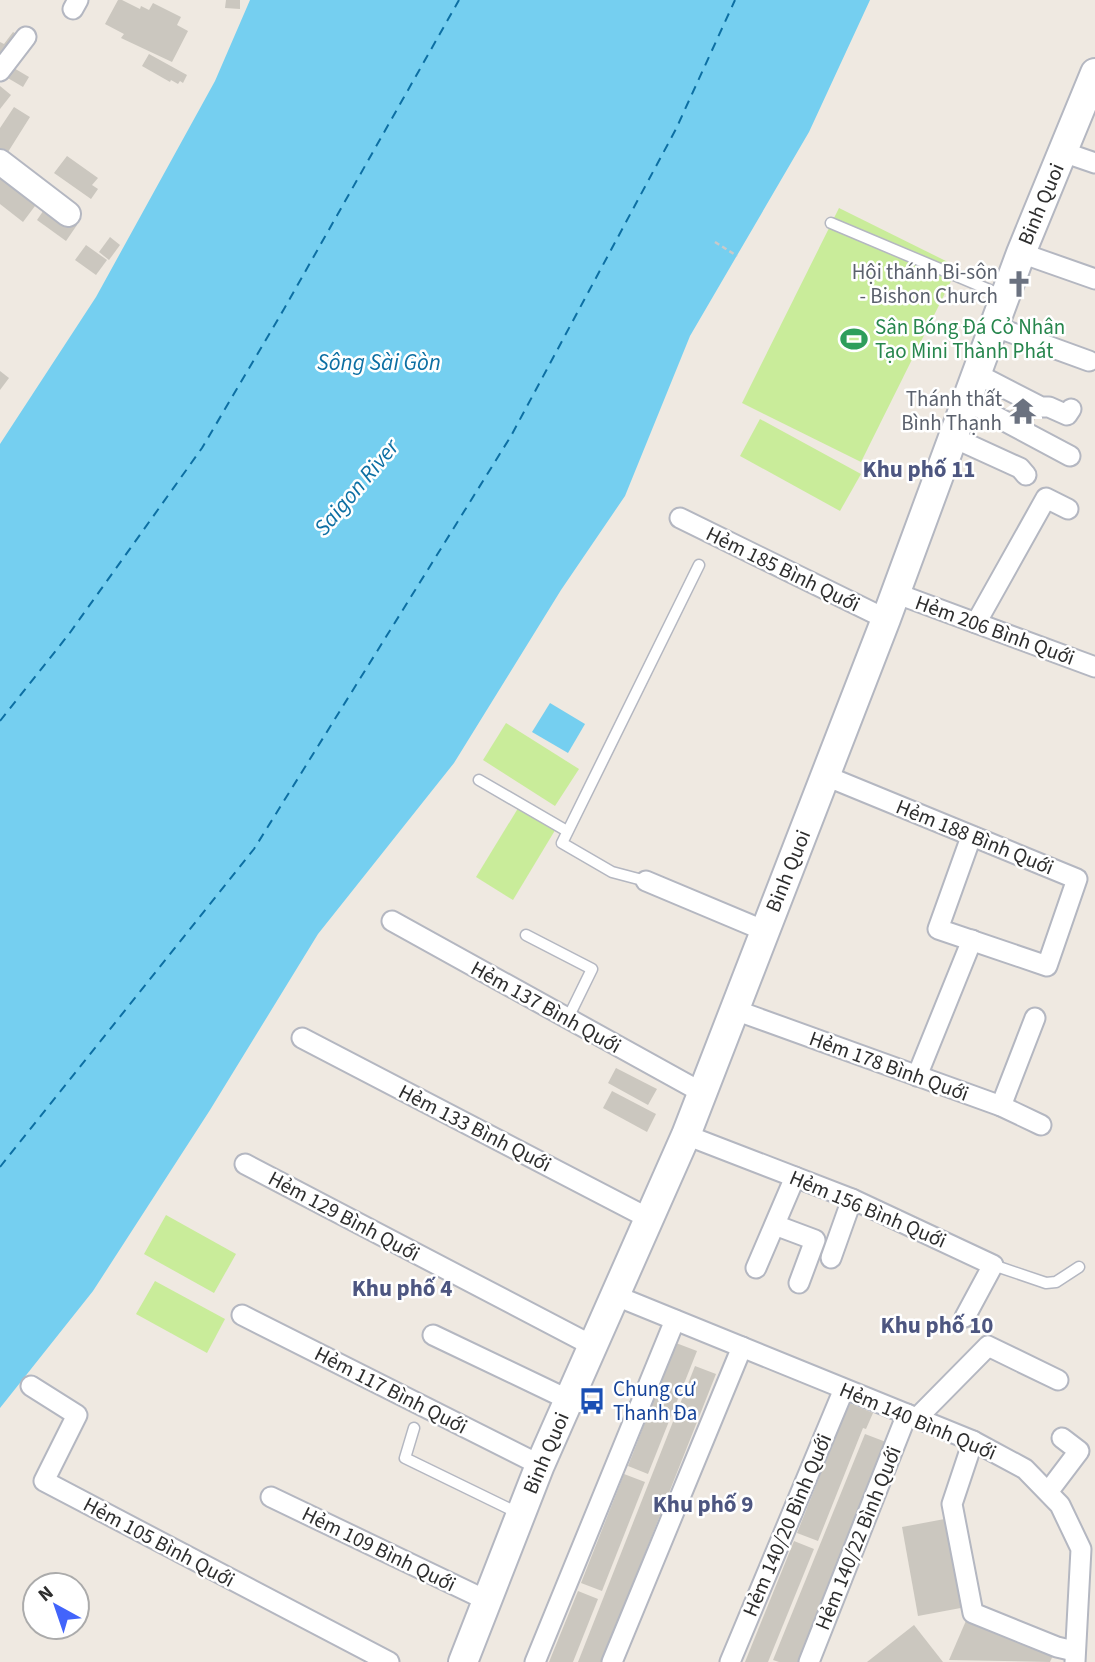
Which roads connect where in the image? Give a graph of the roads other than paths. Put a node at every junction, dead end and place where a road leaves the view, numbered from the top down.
1 (26, 37) dead end
2 (0, 71) edge
3 (1095, 73) edge
4 (1063, 152) junction
5 (0, 162) edge
6 (1095, 163) edge
7 (68, 214) dead end
8 (831, 223) dead end
9 (1021, 253) junction
10 (1095, 279) edge
11 (1004, 296) junction
12 (993, 326) junction
13 (1089, 361) dead end
14 (975, 373) junction
15 (965, 400) junction
16 (1072, 409) dead end
17 (951, 437) junction
18 (1070, 456) dead end
19 (1026, 475) dead end
20 (1068, 509) dead end
21 (680, 518) dead end
22 (699, 565) dead end
23 (895, 593) junction
24 (886, 619) junction
25 (976, 623) junction
26 (1095, 667) edge
27 (826, 776) junction
28 (479, 780) dead end
29 (567, 831) junction
30 (971, 837) junction
31 (646, 881) joint
32 (392, 921) dead end
33 (765, 931) junction
34 (526, 935) dead end
35 (972, 940) junction
36 (735, 1010) junction
37 (1035, 1017) dead end
38 (568, 1018) junction
39 (302, 1038) dead end
40 (918, 1076) junction
41 (701, 1092) junction
42 (1001, 1106) junction
43 (1041, 1125) dead end
44 (686, 1135) junction
45 (245, 1164) dead end
46 (795, 1177) junction
47 (852, 1199) junction
48 (648, 1218) junction
49 (775, 1225) junction
50 (831, 1258) dead end
51 (993, 1265) junction
52 (756, 1268) dead end
53 (1079, 1268) dead end
54 (799, 1283) dead end
55 (614, 1295) junction
56 (242, 1315) dead end
57 (965, 1318) dead end
58 (675, 1320) junction
59 (433, 1335) dead end
60 (593, 1346) junction
61 (742, 1347) junction
62 (1058, 1380) dead end
63 (31, 1386) dead end
64 (844, 1388) junction
65 (569, 1400) junction
66 (912, 1416) junction
67 (414, 1428) dead end
68 (1062, 1437) dead end
69 (973, 1441) junction
70 (540, 1465) junction
71 (1048, 1492) junction
72 (271, 1497) dead end
73 (521, 1515) junction
74 (488, 1601) junction
75 (1075, 1657) edge
76 (388, 1662) edge
77 (463, 1662) edge
78 (536, 1662) edge
79 (613, 1662) edge
80 (730, 1662) edge
81 (808, 1662) edge

1 - 2 street
3 - 4 main road, Binh Quoi
4 - 6 street
4 - 9 main road, Binh Quoi
5 - 7 street
8 - 11 lane
9 - 10 street
9 - 11 main road, Binh Quoi
11 - 12 main road, Binh Quoi
12 - 13 street
12 - 14 main road, Binh Quoi
14 - 15 main road, Binh Quoi
14 - 16 street
15 - 17 main road, Binh Quoi
15 - 18 street
17 - 19 street
17 - 23 main road, Binh Quoi
20 - 25 street
21 - 24 street, Hẻm 185 Bình Quới
22 - 29 lane
23 - 24 main road, Binh Quoi
23 - 25 street, Hẻm 206 Bình Quới
24 - 27 main road, Binh Quoi
25 - 26 street, Hẻm 206 Bình Quới
27 - 30 street, Hẻm 188 Bình Quới
27 - 33 main road, Binh Quoi
28 - 29 lane
29 - 31 lane
30 - 35 street
30 - 35 street, Hẻm 188 Bình Quới
31 - 33 street
32 - 38 street, Hẻm 137 Bình Quới
33 - 36 main road, Binh Quoi
34 - 38 lane
35 - 40 street
36 - 40 street, Hẻm 178 Bình Quới
36 - 41 main road, Binh Quoi
37 - 42 street
38 - 41 street, Hẻm 137 Bình Quới
39 - 48 street, Hẻm 133 Bình Quới
40 - 42 street, Hẻm 178 Bình Quới
41 - 44 main road, Binh Quoi
42 - 43 street, Hẻm 178 Bình Quới
44 - 46 street, Hẻm 156 Bình Quới
44 - 48 main road, Binh Quoi
45 - 60 street, Hẻm 129 Bình Quới
46 - 47 street, Hẻm 156 Bình Quới
46 - 49 street
47 - 50 street
47 - 51 street, Hẻm 156 Bình Quới
48 - 55 main road, Binh Quoi
49 - 52 street
49 - 54 street
51 - 53 lane
51 - 57 street
55 - 58 street, Hẻm 140 Bình Quới
55 - 60 main road, Binh Quoi
56 - 70 street, Hẻm 117 Bình Quới
58 - 61 street, Hẻm 140 Bình Quới
58 - 78 street
59 - 65 street
60 - 65 main road, Binh Quoi
61 - 64 street, Hẻm 140 Bình Quới
61 - 79 street
62 - 66 street
63 - 76 street, Hẻm 105 Bình Quới
64 - 66 street, Hẻm 140 Bình Quới
64 - 80 street, Hẻm 140/20 Bình Quới
65 - 70 main road, Binh Quoi
66 - 69 street, Hẻm 140 Bình Quới
66 - 81 street, Hẻm 140/22 Bình Quới
67 - 73 lane
68 - 71 street
69 - 71 street, Hẻm 140 Bình Quới
69 - 75 street
70 - 73 main road, Binh Quoi
71 - 75 street, Hẻm 140 Bình Quới
72 - 74 street, Hẻm 109 Bình Quới
73 - 74 main road, Binh Quoi
74 - 77 main road, Binh Quoi

